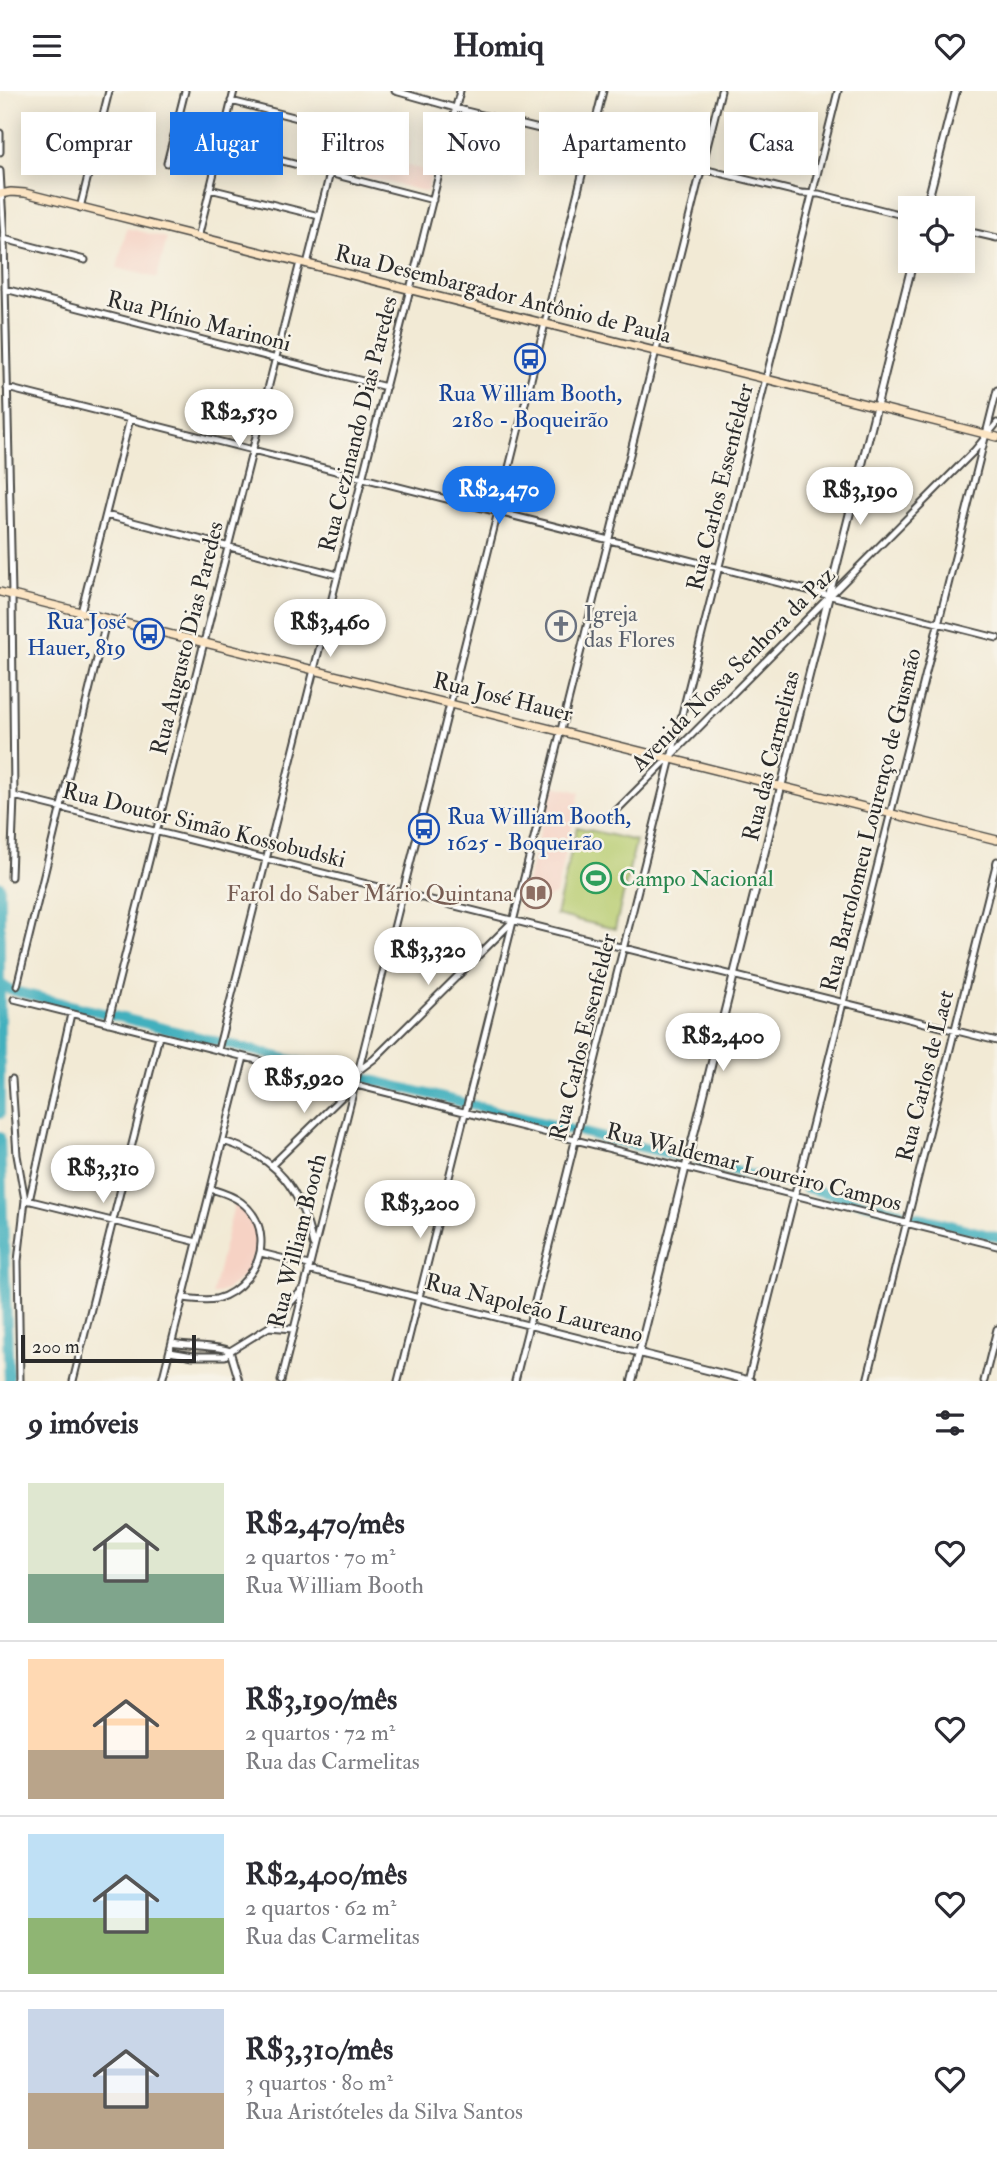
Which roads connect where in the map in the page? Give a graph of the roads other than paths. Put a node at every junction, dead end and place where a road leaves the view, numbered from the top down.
1 (109, 91) edge
2 (185, 91) edge
3 (234, 91) edge
4 (394, 91) edge
5 (460, 91) edge
6 (603, 91) edge
7 (721, 91) edge
8 (838, 91) edge
9 (956, 91) edge
10 (231, 101) junction
11 (456, 107) junction
12 (228, 112) edge
13 (598, 112) edge
14 (297, 118) edge
15 (539, 129) edge
16 (0, 133) edge
17 (710, 134) edge
18 (0, 152) edge
19 (167, 163) dead end
20 (0, 171) edge
21 (710, 171) edge
22 (214, 175) edge
23 (329, 175) edge
24 (338, 175) edge
25 (582, 175) edge
26 (700, 175) edge
27 (210, 189) junction
28 (1, 193) edge
29 (812, 193) junction
30 (929, 196) edge
31 (433, 200) junction
32 (80, 208) junction
33 (898, 214) edge
34 (319, 216) junction
35 (975, 233) edge
36 (198, 238) junction
37 (4, 239) junction
38 (997, 239) edge
39 (85, 260) dead end
40 (303, 263) junction
41 (910, 273) edge
42 (5, 289) junction
43 (410, 290) junction
44 (545, 324) junction
45 (656, 352) junction
46 (275, 358) junction
47 (765, 379) junction
48 (386, 387) junction
49 (7, 388) junction
50 (997, 390) edge
51 (876, 407) junction
52 (130, 419) junction
53 (997, 423) edge
54 (986, 435) junction
55 (997, 437) edge
56 (252, 450) junction
57 (363, 478) junction
58 (497, 512) junction
59 (106, 515) junction
60 (608, 540) junction
61 (228, 546) junction
62 (718, 568) junction
63 (338, 575) junction
64 (6, 593) edge
65 (829, 596) junction
66 (82, 612) junction
67 (107, 618) junction
68 (938, 623) junction
69 (997, 638) edge
70 (204, 642) junction
71 (314, 670) junction
72 (449, 703) junction
73 (561, 731) junction
74 (670, 758) junction
75 (781, 786) junction
76 (14, 796) junction
77 (61, 808) junction
78 (891, 813) junction
79 (609, 818) dead end
80 (156, 832) junction
81 (997, 840) edge
82 (266, 859) junction
83 (997, 861) edge
84 (11, 877) dead end
85 (402, 893) junction
86 (513, 921) junction
87 (623, 948) junction
88 (734, 975) junction
89 (18, 986) dead end
90 (14, 999) dead end
91 (843, 1003) junction
92 (71, 1014) junction
93 (109, 1020) junction
94 (955, 1030) junction
95 (159, 1036) junction
96 (997, 1041) edge
97 (218, 1048) junction
98 (244, 1057) junction
99 (358, 1071) junction
100 (12, 1079) dead end
101 (354, 1085) junction
102 (465, 1112) junction
103 (575, 1140) junction
104 (223, 1141) junction
105 (272, 1164) junction
106 (20, 1167) junction
107 (685, 1167) junction
108 (36, 1174) junction
109 (211, 1189) junction
110 (795, 1195) junction
111 (27, 1200) junction
112 (112, 1221) junction
113 (906, 1223) junction
114 (197, 1242) junction
115 (997, 1246) edge
116 (314, 1248) junction
117 (261, 1253) junction
118 (309, 1268) junction
119 (304, 1287) junction
120 (183, 1298) junction
121 (419, 1298) junction
122 (529, 1325) junction
123 (269, 1327) junction
124 (293, 1329) junction
125 (997, 1329) edge
126 (172, 1343) junction
127 (204, 1348) junction
128 (230, 1351) junction
129 (170, 1352) junction
130 (639, 1353) junction
131 (204, 1357) junction
132 (20, 1381) edge
133 (72, 1381) edge
134 (162, 1381) edge
135 (239, 1381) edge
136 (281, 1381) edge
137 (398, 1381) edge
138 (515, 1381) edge
139 (632, 1381) edge
140 (749, 1381) edge
141 (867, 1381) edge
142 (984, 1381) edge

1 - 32 street
2 - 19 street
3 - 10 street
4 - 11 street
5 - 11 street, Rua Cezinando Dias Paredes
6 - 13 street, Rua William Booth
7 - 17 street
8 - 29 street, Rua Carlos Essenfelder
9 - 30 street
10 - 12 street
10 - 14 street
11 - 15 street
11 - 31 street, Rua Cezinando Dias Paredes
16 - 18 street
20 - 28 street
21 - 29 street
22 - 27 street
23 - 34 street, Rua Augusto Dias Paredes
24 - 31 street
25 - 44 street, Rua William Booth
26 - 45 street
27 - 34 street
27 - 36 street
28 - 32 main road, Rua Desembargador Antônio de Paula
28 - 37 street
29 - 33 street
29 - 47 street, Rua Carlos Essenfelder
31 - 43 street, Rua Cezinando Dias Paredes
32 - 36 main road, Rua Desembargador Antônio de Paula
34 - 40 street, Rua Augusto Dias Paredes
35 - 38 street
36 - 40 main road, Rua Desembargador Antônio de Paula
37 - 39 street
37 - 42 street
40 - 43 main road, Rua Desembargador Antônio de Paula
40 - 46 street, Rua Augusto Dias Paredes
41 - 51 street, Rua das Carmelitas
42 - 46 street, Rua Plínio Marinoni
42 - 49 street
43 - 44 main road, Rua Desembargador Antônio de Paula
43 - 48 street, Rua Cezinando Dias Paredes
44 - 45 main road, Rua Desembargador Antônio de Paula
44 - 58 street, Rua William Booth
45 - 47 main road, Rua Desembargador Antônio de Paula
45 - 60 street
46 - 48 street, Rua Plínio Marinoni
46 - 56 street, Rua Augusto Dias Paredes
47 - 51 main road, Rua Desembargador Antônio de Paula
47 - 62 street, Rua Carlos Essenfelder
48 - 57 street, Rua Cezinando Dias Paredes
49 - 52 street
49 - 64 street
50 - 54 street, Rua Bartolomeu Lourenço de Gusmão
51 - 54 main road, Rua Desembargador Antônio de Paula
51 - 65 street, Rua das Carmelitas
52 - 56 street
52 - 59 street
53 - 54 street, Avenida Nossa Senhora da Paz
54 - 55 main road, Rua Desembargador Antônio de Paula
54 - 65 street, Avenida Nossa Senhora da Paz
54 - 68 street, Rua Bartolomeu Lourenço de Gusmão
56 - 57 street
56 - 61 street, Rua Augusto Dias Paredes
57 - 58 street
57 - 63 street, Rua Cezinando Dias Paredes
58 - 60 street
58 - 72 street, Rua William Booth
59 - 61 street
59 - 66 street
60 - 62 street
60 - 73 street
61 - 63 street
61 - 70 street, Rua Augusto Dias Paredes
62 - 65 street
62 - 74 street, Rua Carlos Essenfelder
63 - 71 street, Rua Cezinando Dias Paredes
64 - 66 main road, Rua José Hauer
64 - 76 street
65 - 68 street
65 - 74 street, Avenida Nossa Senhora da Paz
65 - 75 street, Rua das Carmelitas
66 - 67 main road, Rua José Hauer
67 - 70 main road, Rua José Hauer
67 - 77 street
68 - 69 street
68 - 78 street, Rua Bartolomeu Lourenço de Gusmão
70 - 71 main road, Rua José Hauer
70 - 80 street, Rua Augusto Dias Paredes
71 - 72 main road, Rua José Hauer
71 - 82 street, Rua Cezinando Dias Paredes
72 - 73 main road, Rua José Hauer
72 - 85 street, Rua William Booth
73 - 74 main road, Rua José Hauer
73 - 86 street
74 - 75 main road, Rua José Hauer
74 - 79 street, Avenida Nossa Senhora da Paz
74 - 87 street, Rua Carlos Essenfelder
75 - 78 main road, Rua José Hauer
75 - 88 street, Rua das Carmelitas
76 - 77 street, Rua Doutor Simão Kossobudski
76 - 84 street
77 - 80 street, Rua Doutor Simão Kossobudski
77 - 89 street
78 - 81 main road, Rua José Hauer
78 - 91 street, Rua Bartolomeu Lourenço de Gusmão
80 - 82 street, Rua Doutor Simão Kossobudski
80 - 93 street, Rua Augusto Dias Paredes
82 - 85 street, Rua Doutor Simão Kossobudski
82 - 97 street, Rua Cezinando Dias Paredes
83 - 94 street, Rua Carlos de Laet
85 - 86 street, Rua Doutor Simão Kossobudski
85 - 99 street, Rua William Booth
86 - 87 street, Rua Doutor Simão Kossobudski
86 - 99 street
86 - 102 street
87 - 88 street, Rua Doutor Simão Kossobudski
87 - 103 street, Rua Carlos Essenfelder
88 - 91 street, Rua Doutor Simão Kossobudski
88 - 107 street, Rua das Carmelitas
90 - 92 street, Rua Waldemar Loureiro Campos
91 - 94 street, Rua Doutor Simão Kossobudski
91 - 110 street, Rua Bartolomeu Lourenço de Gusmão
92 - 93 street, Rua Waldemar Loureiro Campos
92 - 108 street
93 - 95 street, Rua Waldemar Loureiro Campos
94 - 96 street, Rua Doutor Simão Kossobudski
94 - 113 street, Rua Carlos de Laet
95 - 97 street, Rua Waldemar Loureiro Campos
95 - 112 street
97 - 98 street, Rua Waldemar Loureiro Campos
98 - 101 street, Rua Waldemar Loureiro Campos
98 - 104 street
99 - 101 street, Rua William Booth
100 - 106 street
101 - 102 street, Rua Waldemar Loureiro Campos
101 - 105 street
101 - 116 street, Rua William Booth
102 - 103 street, Rua Waldemar Loureiro Campos
102 - 121 street
103 - 107 street, Rua Waldemar Loureiro Campos
103 - 122 street, Rua Carlos Essenfelder
104 - 105 street
104 - 109 street
105 - 116 street
106 - 108 street
106 - 111 street
107 - 110 street, Rua Waldemar Loureiro Campos
107 - 130 street, Rua das Carmelitas
108 - 111 street
109 - 114 street
109 - 117 street
110 - 113 street, Rua Waldemar Loureiro Campos
110 - 140 street, Rua Bartolomeu Lourenço de Gusmão
111 - 112 street
111 - 132 street
112 - 114 street
112 - 133 street
113 - 115 street, Rua Waldemar Loureiro Campos
113 - 141 street, Rua Carlos de Laet
114 - 120 street
116 - 118 street, Rua William Booth
117 - 118 street, Rua Napoleão Laureano
117 - 120 street
118 - 119 street, Rua William Booth
118 - 121 street, Rua Napoleão Laureano
119 - 123 street
119 - 124 street, Rua William Booth
120 - 126 street
121 - 122 street, Rua Napoleão Laureano
121 - 137 street
122 - 130 street, Rua Napoleão Laureano
122 - 138 street, Rua Carlos Essenfelder
123 - 124 street
123 - 128 street
124 - 136 street, Rua William Booth
125 - 142 street
126 - 127 street
126 - 129 street
127 - 128 street
127 - 131 street
128 - 131 street
128 - 135 street
129 - 131 street
129 - 134 street
130 - 139 street, Rua das Carmelitas
130 - 140 street, Rua Napoleão Laureano

